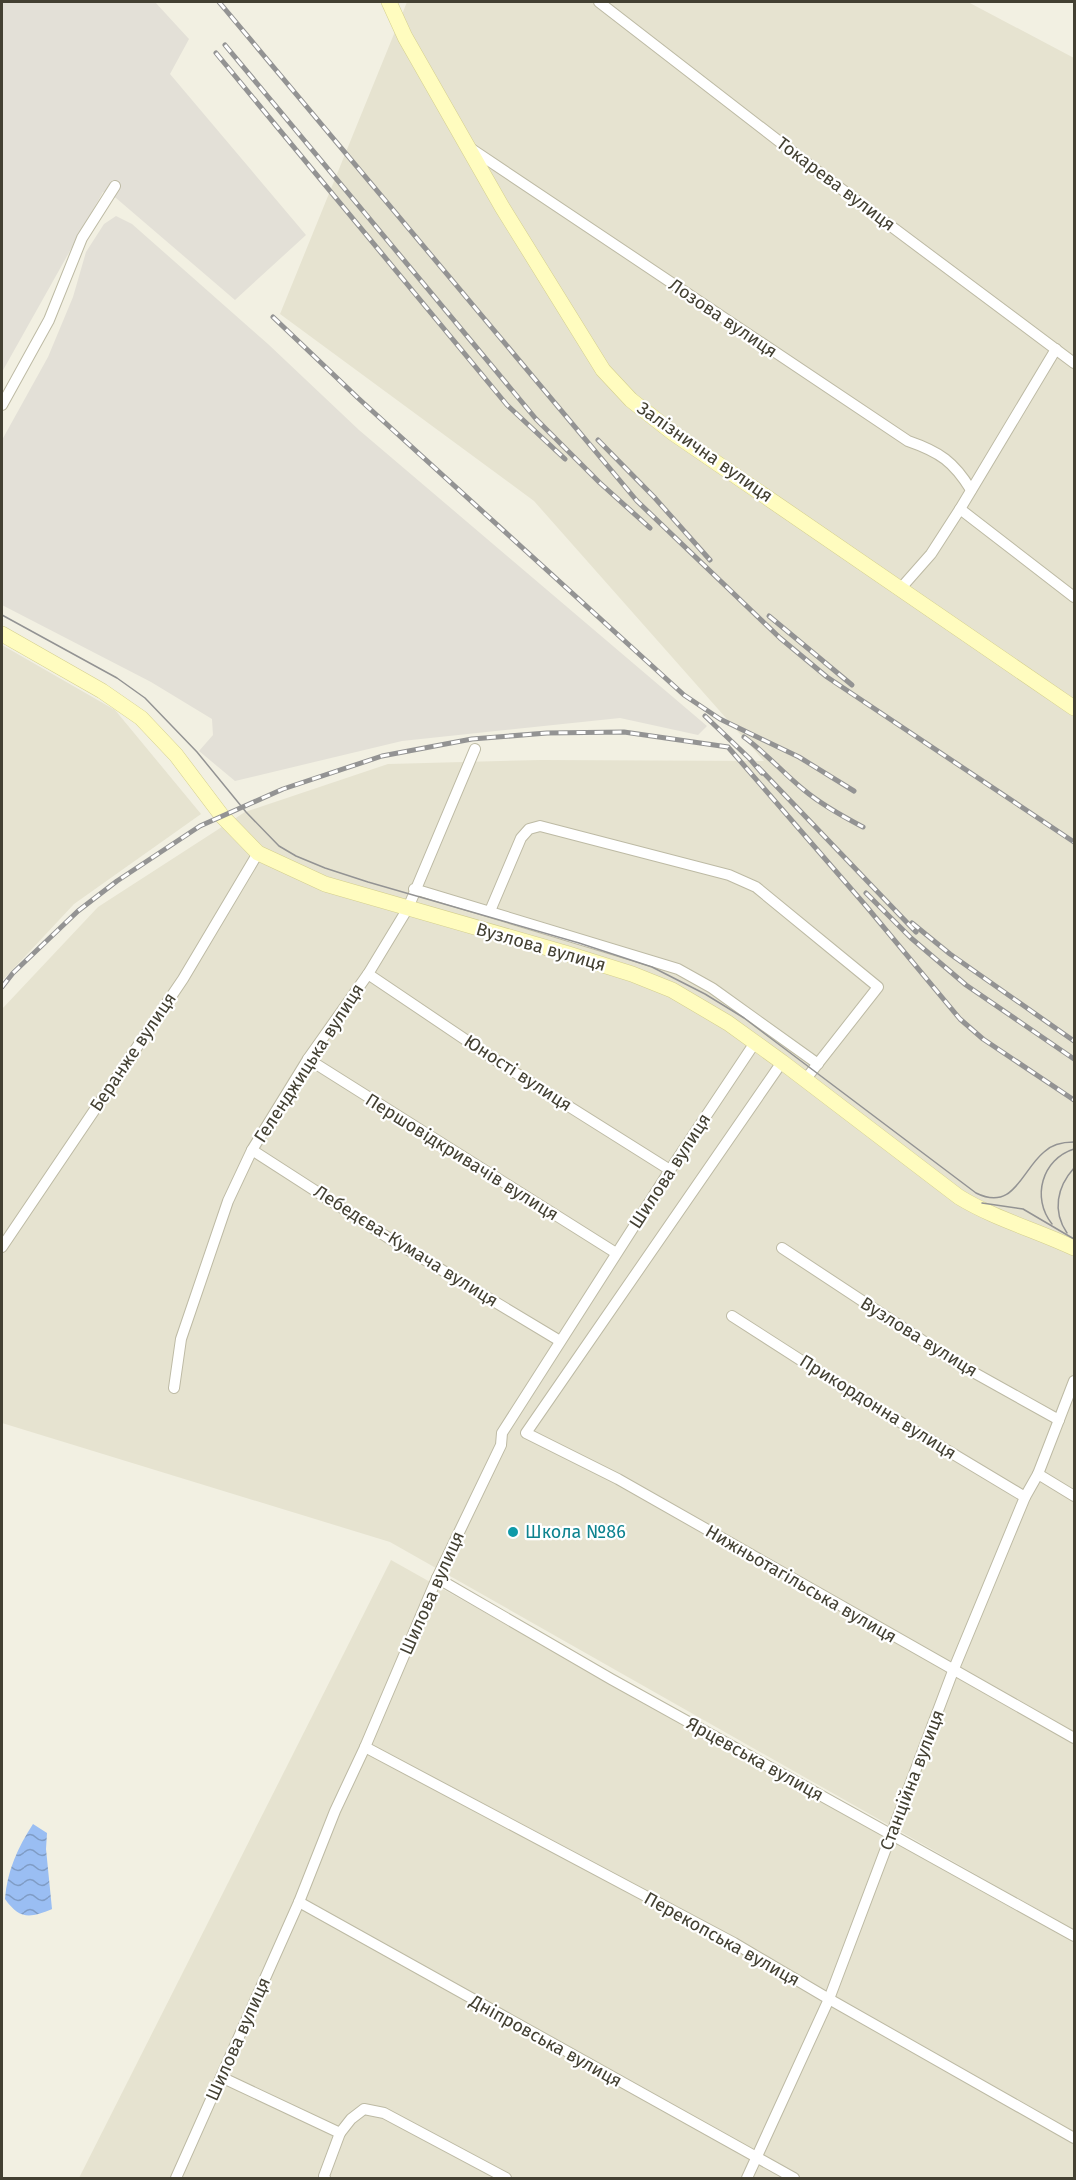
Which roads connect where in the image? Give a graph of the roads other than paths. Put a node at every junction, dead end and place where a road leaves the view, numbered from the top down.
1 (389, 2) edge
2 (599, 2) edge
3 (469, 148) junction
4 (115, 186) dead end
5 (1056, 349) junction
6 (1074, 363) edge
7 (2, 405) edge
8 (971, 490) junction
9 (960, 509) junction
10 (901, 588) junction
11 (1074, 597) edge
12 (2, 634) edge
13 (1074, 708) edge
14 (474, 749) dead end
15 (258, 853) junction
16 (414, 889) junction
17 (408, 908) junction
18 (490, 911) junction
19 (368, 974) junction
20 (754, 1044) junction
21 (308, 1059) junction
22 (782, 1062) junction
23 (818, 1064) junction
24 (805, 1080) junction
25 (252, 1150) junction
26 (670, 1170) junction
27 (2, 1247) edge
28 (782, 1248) dead end
29 (1074, 1248) edge
30 (616, 1253) junction
31 (732, 1316) dead end
32 (560, 1341) junction
33 (1074, 1381) edge
34 (174, 1388) dead end
35 (1059, 1420) junction
36 (526, 1433) joint
37 (1038, 1474) junction
38 (1074, 1496) edge
39 (1024, 1497) junction
40 (437, 1578) junction
41 (953, 1671) junction
42 (1074, 1738) edge
43 (365, 1747) junction
44 (891, 1834) junction
45 (299, 1902) junction
46 (1074, 1935) edge
47 (829, 1999) junction
48 (221, 2077) junction
49 (340, 2133) junction
50 (1074, 2138) edge
51 (757, 2157) junction
52 (176, 2178) edge
53 (325, 2178) edge
54 (506, 2178) edge
55 (747, 2178) edge
56 (794, 2178) edge

1 - 3 street, Залізнична вулиця
2 - 5 street, Токарева вулиця
3 - 8 street, Лозова вулиця
3 - 10 street, Залізнична вулиця
4 - 7 street
5 - 6 street, Токарева вулиця
5 - 8 street
8 - 9 street
9 - 10 street
9 - 11 street
10 - 13 street, Залізнична вулиця
12 - 15 street
14 - 16 street, Геленджицька вулиця
15 - 17 street, Вузлова вулиця
15 - 27 street, Беранже вулиця
16 - 17 street, Геленджицька вулиця
16 - 18 street
17 - 19 street, Геленджицька вулиця
17 - 20 street, Вузлова вулиця
18 - 23 street
18 - 23 street
19 - 21 street, Геленджицька вулиця
19 - 26 street, Юності вулиця
20 - 22 street, Вузлова вулиця
20 - 26 street, Шилова вулиця
21 - 25 street, Геленджицька вулиця
21 - 30 street, Першовідкривачів вулиця
22 - 24 street, Вузлова вулиця
22 - 36 street, Шилова вулиця
23 - 24 street
24 - 29 street, Вузлова вулиця
25 - 32 street, Лебедєва-Кумача вулиця
25 - 34 street, Геленджицька вулиця
26 - 30 street, Шилова вулиця
28 - 35 street, Вузлова вулиця
30 - 32 street, Шилова вулиця
31 - 39 street, Прикордонна вулиця
32 - 40 street, Шилова вулиця
33 - 35 street, Станційна вулиця
35 - 37 street, Станційна вулиця
36 - 41 street, Нижньотагільська вулиця
37 - 38 street
37 - 39 street, Станційна вулиця
39 - 41 street, Станційна вулиця
40 - 43 street, Шилова вулиця
40 - 44 street, Ярцевська вулиця
41 - 42 street, Нижньотагільська вулиця
41 - 44 street, Станційна вулиця
43 - 45 street, Шилова вулиця
43 - 47 street, Перекопська вулиця
44 - 46 street, Ярцевська вулиця
44 - 47 street, Станційна вулиця
45 - 48 street, Шилова вулиця
45 - 51 street, Дніпровська вулиця
47 - 50 street, Перекопська вулиця
47 - 51 street, Станційна вулиця
48 - 49 street
48 - 52 street, Шилова вулиця
49 - 53 street
49 - 54 street
51 - 55 street, Станційна вулиця
51 - 56 street, Дніпровська вулиця

